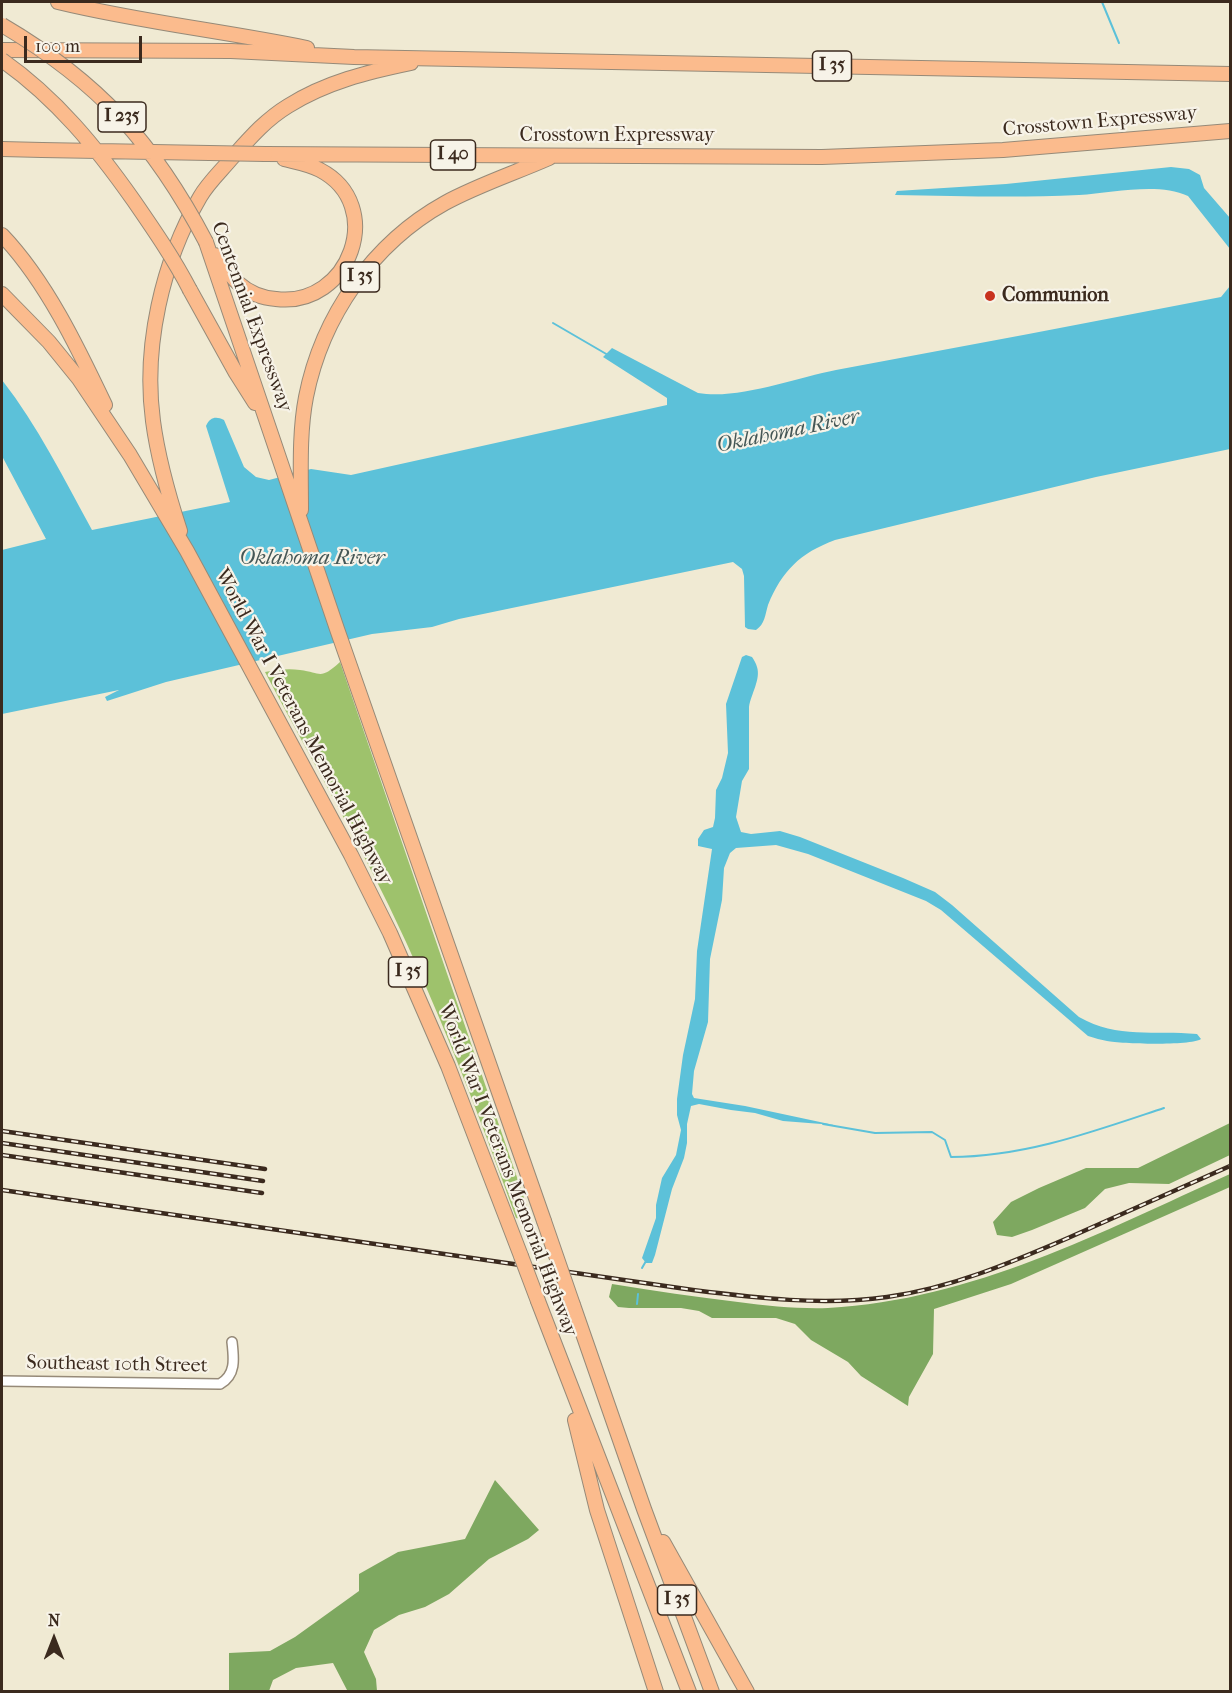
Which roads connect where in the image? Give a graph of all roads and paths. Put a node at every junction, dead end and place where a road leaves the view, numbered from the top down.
1 (58, 2) edge
2 (2, 26) edge
3 (2, 50) edge
4 (354, 57) junction
5 (434, 58) junction
6 (2, 60) edge
7 (1230, 74) edge
8 (1230, 131) edge
9 (2, 149) edge
10 (265, 154) junction
11 (554, 156) junction
12 (2, 235) edge
13 (207, 242) junction
14 (2, 294) edge
15 (267, 419) junction
16 (130, 456) junction
17 (301, 521) junction
18 (187, 551) junction
19 (232, 1342) dead end
20 (561, 1363) junction
21 (2, 1381) edge
22 (644, 1509) junction
23 (656, 1692) edge
24 (689, 1692) edge
25 (712, 1692) edge
26 (747, 1692) edge

1 - 4 highway
2 - 13 highway, Centennial Expressway / I 235, bridge
3 - 4 highway, Crosstown Expressway
4 - 5 highway, Crosstown Expressway
5 - 7 highway, Crosstown Expressway / I 35
5 - 18 highway, I 35
6 - 15 highway, bridge
8 - 11 highway, Crosstown Expressway / I 35
9 - 10 highway, Crosstown Expressway / I 40, bridge
10 - 11 highway, Crosstown Expressway / I 40
10 - 13 highway
11 - 17 highway, I 35
12 - 16 highway
13 - 15 highway, Centennial Expressway / I 235
14 - 16 highway
15 - 17 highway, Centennial Expressway / I 235
16 - 18 highway
17 - 22 highway, World War I Veterans Memorial Highway / I 35, bridge
18 - 20 highway, World War I Veterans Memorial Highway / I 35, bridge
19 - 21 street, Southeast 10th Street
20 - 23 highway
20 - 24 highway, World War I Veterans Memorial Highway / I 35
22 - 25 highway, World War I Veterans Memorial Highway / I 35
22 - 26 highway

